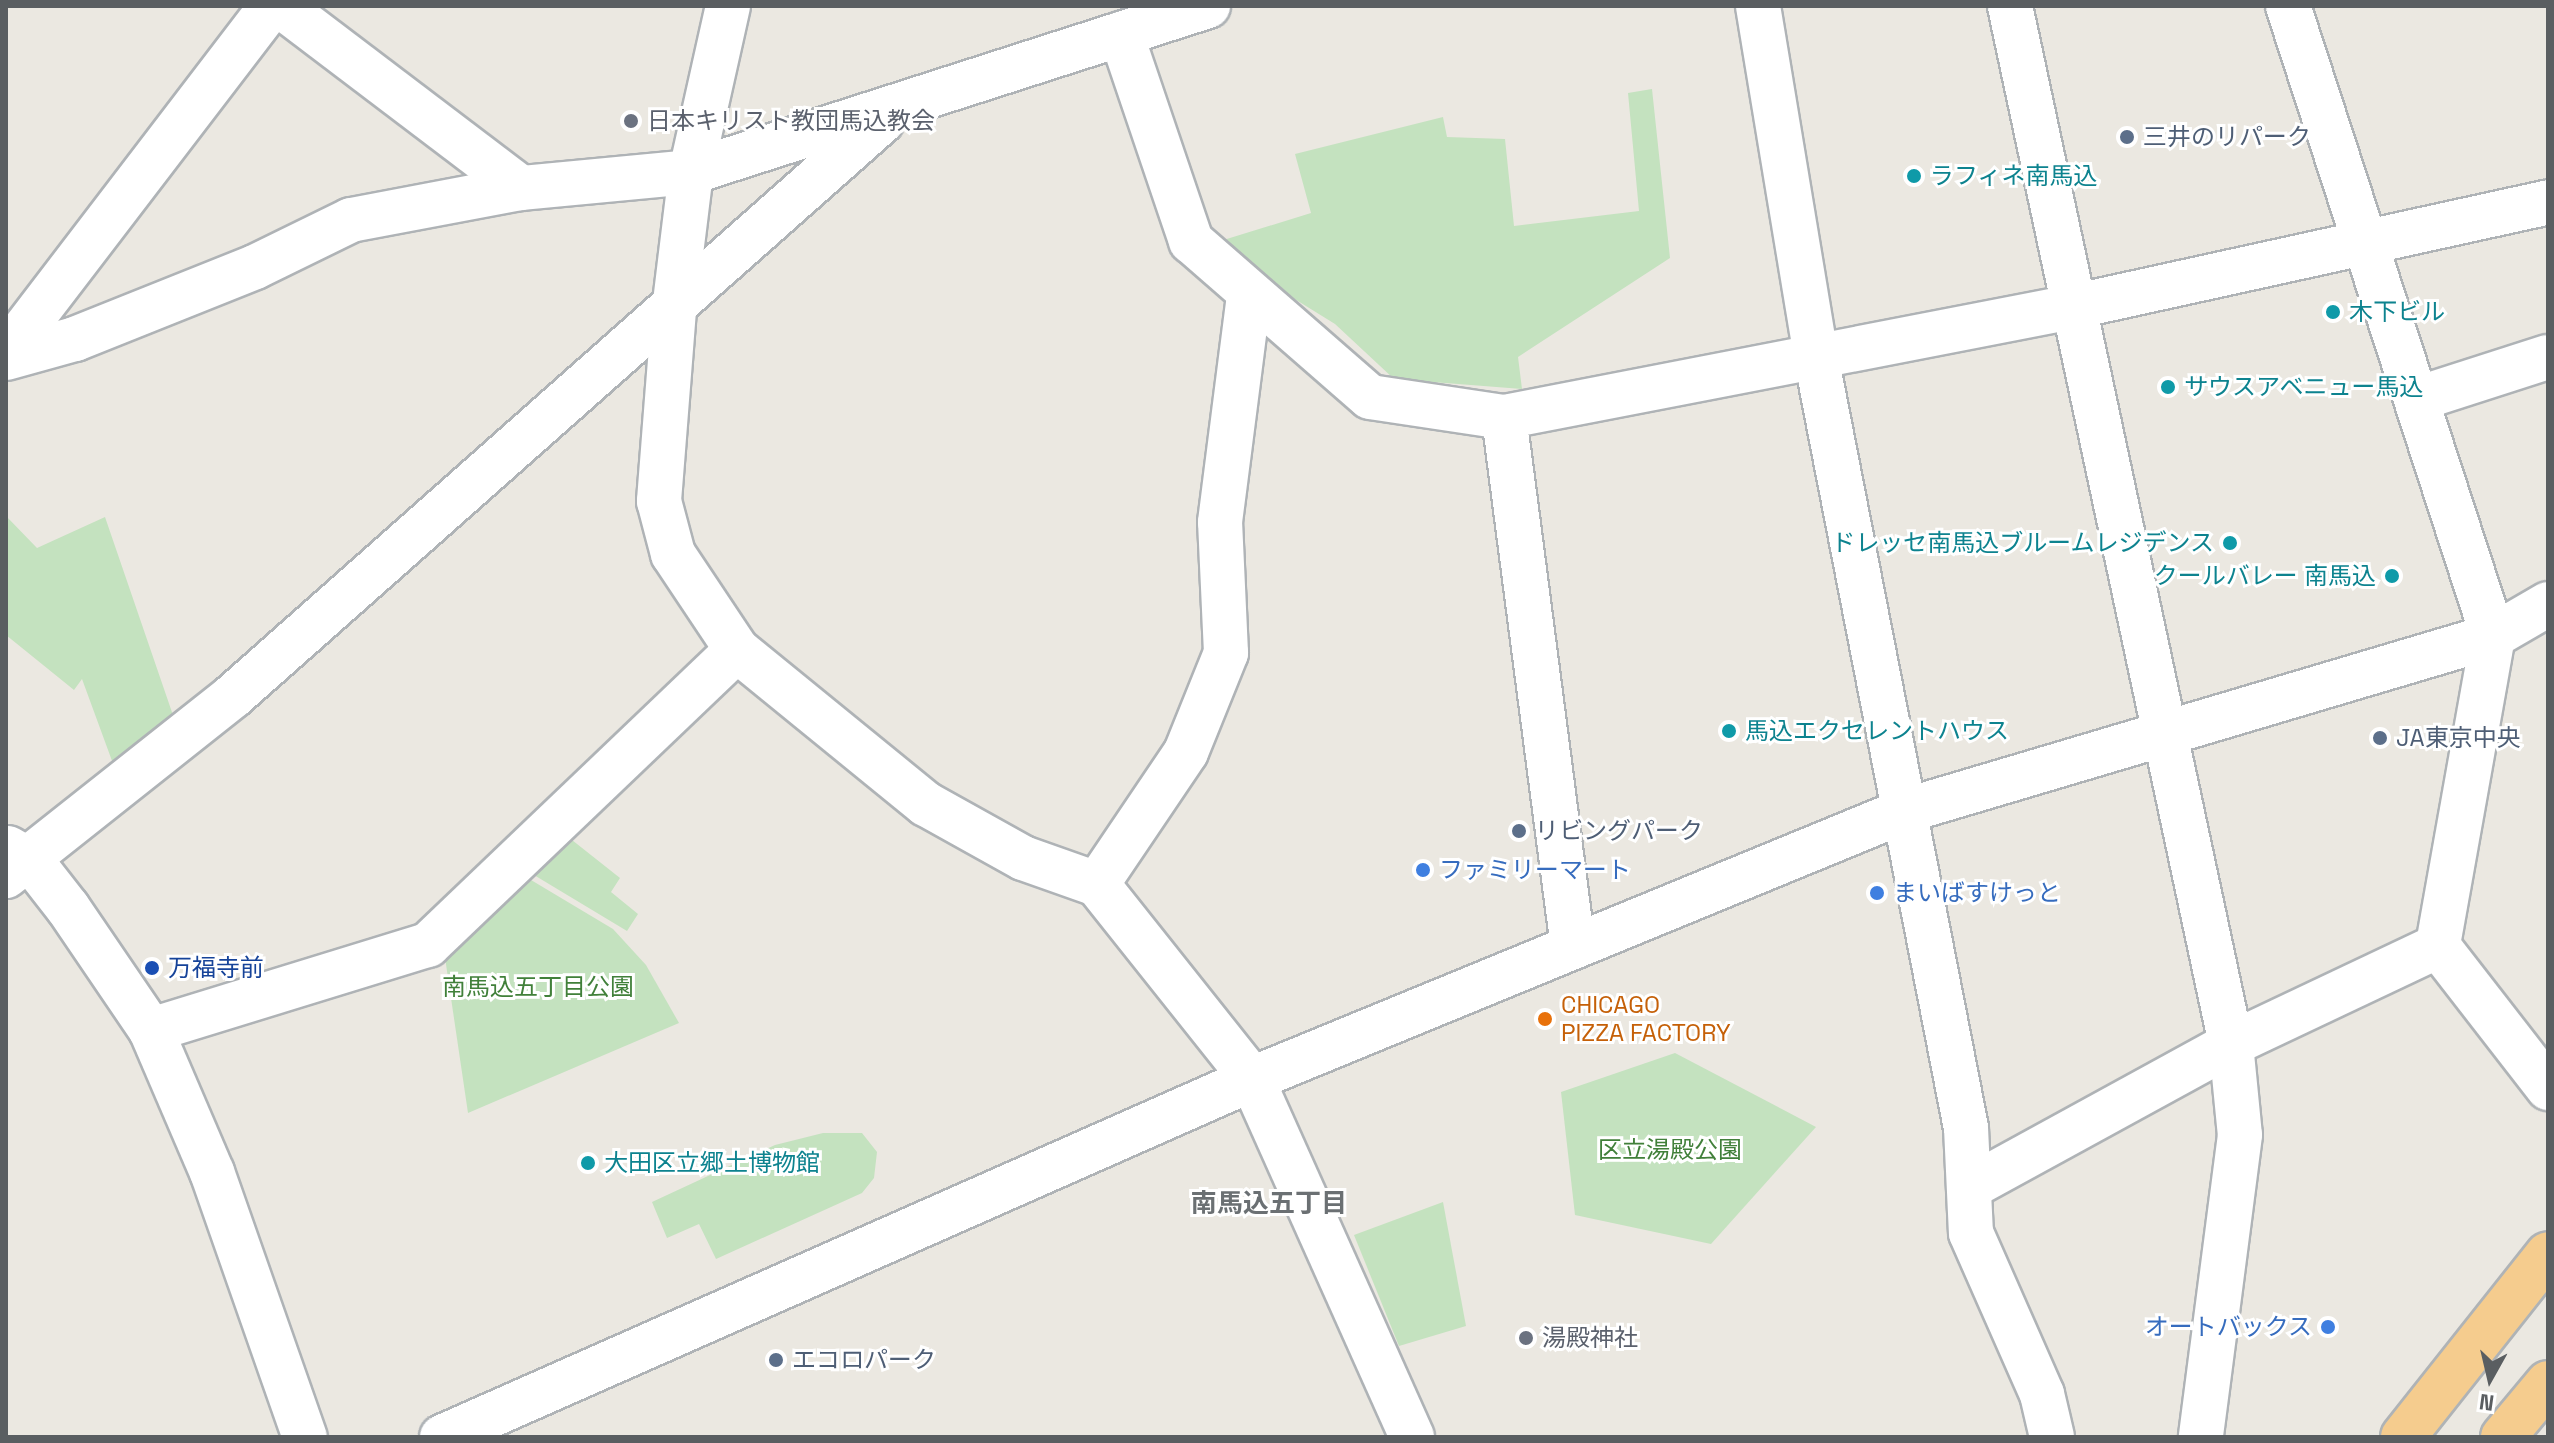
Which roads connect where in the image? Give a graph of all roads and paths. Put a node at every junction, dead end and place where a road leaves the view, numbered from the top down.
1 (271, 6) edge
2 (281, 6) edge
3 (728, 6) edge
4 (1208, 6) edge
5 (1758, 6) edge
6 (2010, 6) edge
7 (2288, 6) edge
8 (1121, 34) junction
9 (896, 110) junction
10 (691, 172) junction
11 (521, 188) junction
12 (2548, 202) edge
13 (2367, 244) junction
14 (1249, 295) junction
15 (2072, 307) junction
16 (674, 310) junction
17 (6, 355) edge
18 (1816, 357) junction
19 (2548, 357) edge
20 (2420, 398) junction
21 (1504, 417) junction
22 (2548, 604) edge
23 (2493, 636) junction
24 (737, 650) junction
25 (2162, 732) junction
26 (1904, 811) junction
27 (15, 862) edge
28 (1097, 884) junction
29 (2438, 946) junction
30 (1573, 947) junction
31 (151, 1030) junction
32 (2231, 1044) junction
33 (1252, 1079) junction
34 (2548, 1088) edge
35 (1970, 1187) junction
36 (2548, 1254) edge
37 (2548, 1383) edge
38 (305, 1437) edge
39 (442, 1437) edge
40 (1412, 1437) edge
41 (2052, 1437) edge
42 (2201, 1437) edge
43 (2403, 1437) edge
44 (2503, 1437) edge

1 - 17 street
2 - 11 street
3 - 10 street
4 - 8 street
5 - 18 street
6 - 15 street
7 - 13 street
8 - 9 street
8 - 14 street
9 - 10 street
9 - 16 street
10 - 11 street
10 - 16 street
11 - 17 street
12 - 13 street
13 - 15 street
13 - 20 street
14 - 21 street
14 - 28 street
15 - 18 street
15 - 25 street
16 - 24 street
16 - 27 street
18 - 21 street
18 - 26 street
19 - 20 street
20 - 23 street
21 - 30 street
22 - 23 street
23 - 25 street
23 - 29 street
24 - 28 street
24 - 31 street
25 - 26 street
25 - 32 street
26 - 30 street
26 - 35 street
27 - 31 street
28 - 33 street
29 - 32 street
29 - 34 street
30 - 33 street
31 - 38 street
32 - 35 street
32 - 42 street
33 - 39 street
33 - 40 street
35 - 41 street
36 - 43 highway
37 - 44 highway

